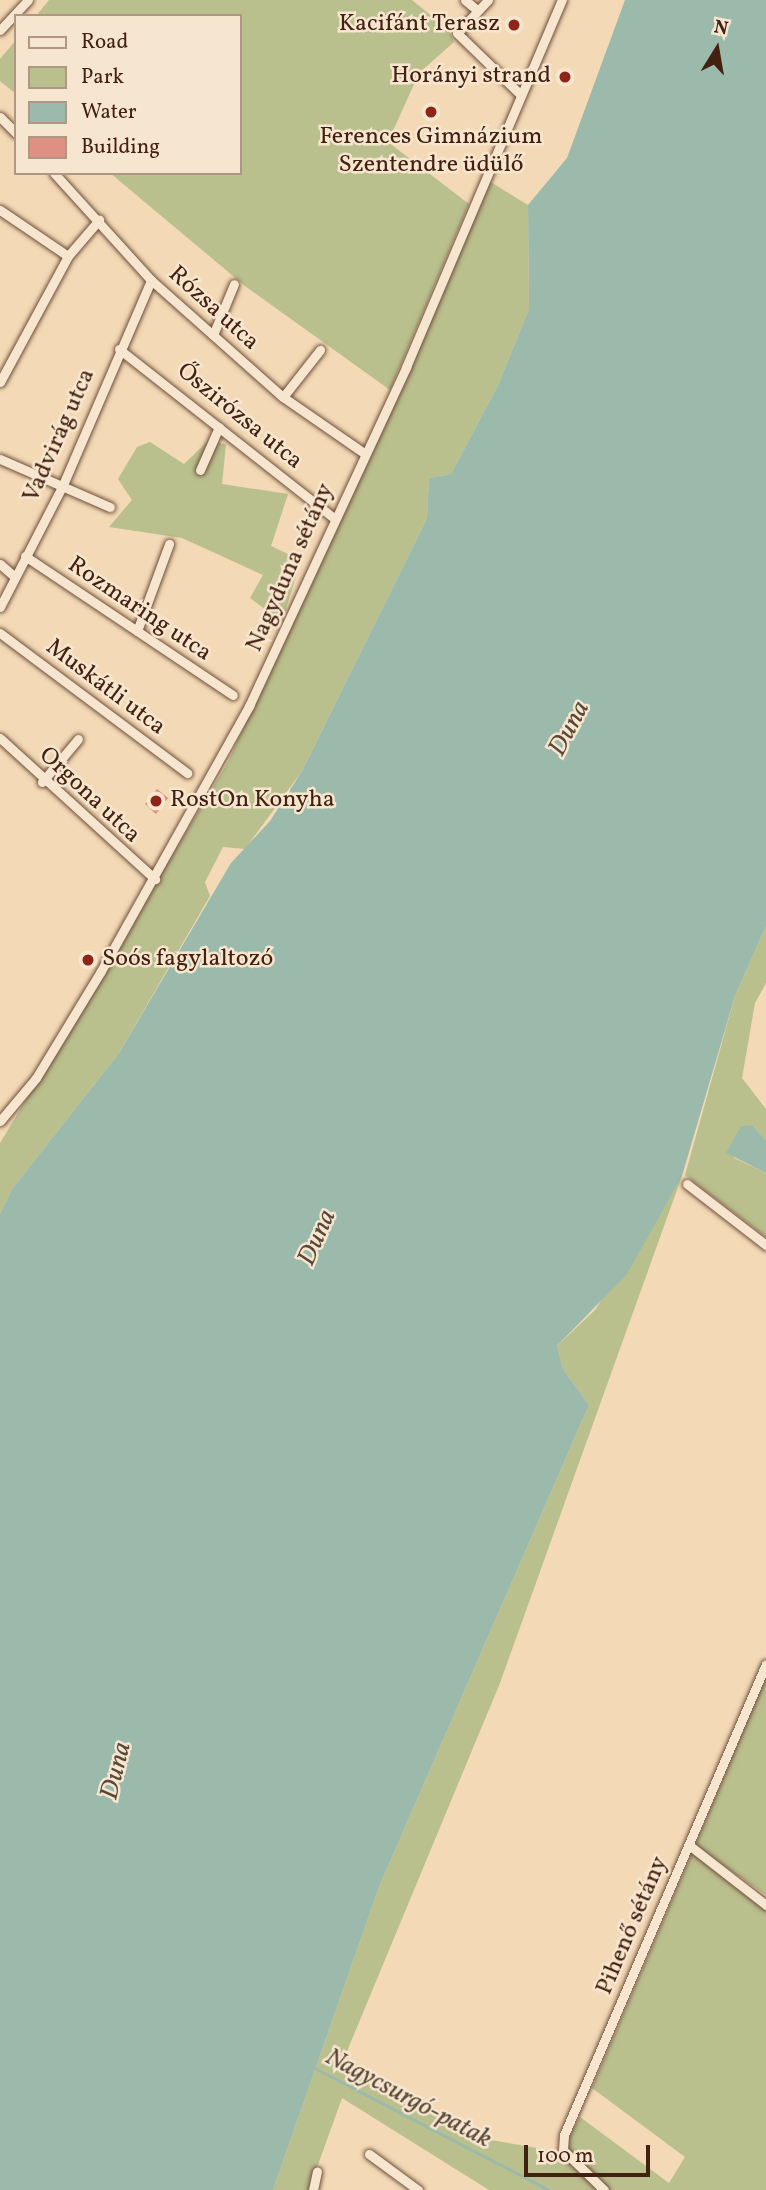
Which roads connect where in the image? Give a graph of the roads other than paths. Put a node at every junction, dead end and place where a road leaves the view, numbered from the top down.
1 (28, 0) edge
2 (465, 0) edge
3 (488, 0) edge
4 (562, 0) edge
5 (477, 10) junction
6 (15, 14) edge
7 (14, 15) edge
8 (0, 30) edge
9 (520, 94) junction
10 (0, 117) edge
11 (14, 132) edge
12 (56, 175) edge
13 (0, 210) edge
14 (99, 220) junction
15 (68, 256) junction
16 (150, 279) junction
17 (234, 284) dead end
18 (213, 335) junction
19 (119, 349) junction
20 (320, 350) dead end
21 (0, 361) edge
22 (9, 368) junction
23 (0, 382) edge
24 (283, 397) junction
25 (219, 427) junction
26 (364, 453) junction
27 (0, 459) edge
28 (200, 470) dead end
29 (62, 486) junction
30 (110, 507) dead end
31 (334, 518) junction
32 (169, 544) dead end
33 (24, 556) junction
34 (0, 565) edge
35 (15, 576) junction
36 (0, 607) edge
37 (137, 631) junction
38 (0, 633) edge
39 (233, 695) dead end
40 (0, 738) edge
41 (78, 739) dead end
42 (187, 773) dead end
43 (42, 782) junction
44 (155, 879) junction
45 (0, 1122) edge
46 (687, 1184) dead end
47 (766, 1245) edge
48 (766, 1664) edge
49 (689, 1845) junction
50 (766, 1905) edge
51 (369, 2154) dead end
52 (317, 2171) dead end
53 (313, 2190) edge
54 (418, 2190) edge
55 (604, 2190) edge

1 - 6 street
2 - 5 street
3 - 5 street
4 - 9 street, Nagyduna sétány
5 - 9 street
7 - 8 street
9 - 26 street, Nagyduna sétány
10 - 11 street
12 - 14 street, Rózsa utca
13 - 15 street
14 - 15 street
14 - 16 street, Rózsa utca
15 - 22 street
16 - 18 street, Rózsa utca
16 - 19 street, Vadvirág utca
17 - 18 street
18 - 24 street, Rózsa utca
19 - 25 street, Őszirózsa utca
19 - 29 street, Vadvirág utca
20 - 24 street
21 - 22 street
22 - 23 street
24 - 26 street, Rózsa utca
25 - 28 street
25 - 31 street, Őszirózsa utca
26 - 31 street, Nagyduna sétány
27 - 29 street
29 - 30 street
29 - 33 street, Vadvirág utca
31 - 44 street, Nagyduna sétány
32 - 37 street
33 - 35 street, Vadvirág utca
33 - 37 street, Rozmaring utca
34 - 35 street
35 - 36 street, Vadvirág utca
37 - 39 street, Rozmaring utca
38 - 42 street, Muskátli utca
40 - 43 street, Orgona utca
41 - 43 street
43 - 44 street, Orgona utca
44 - 45 street, Nagyduna sétány
46 - 47 street
48 - 49 street, Pihenő sétány
49 - 50 street
49 - 55 street, Pihenő sétány
51 - 54 street
52 - 53 street

